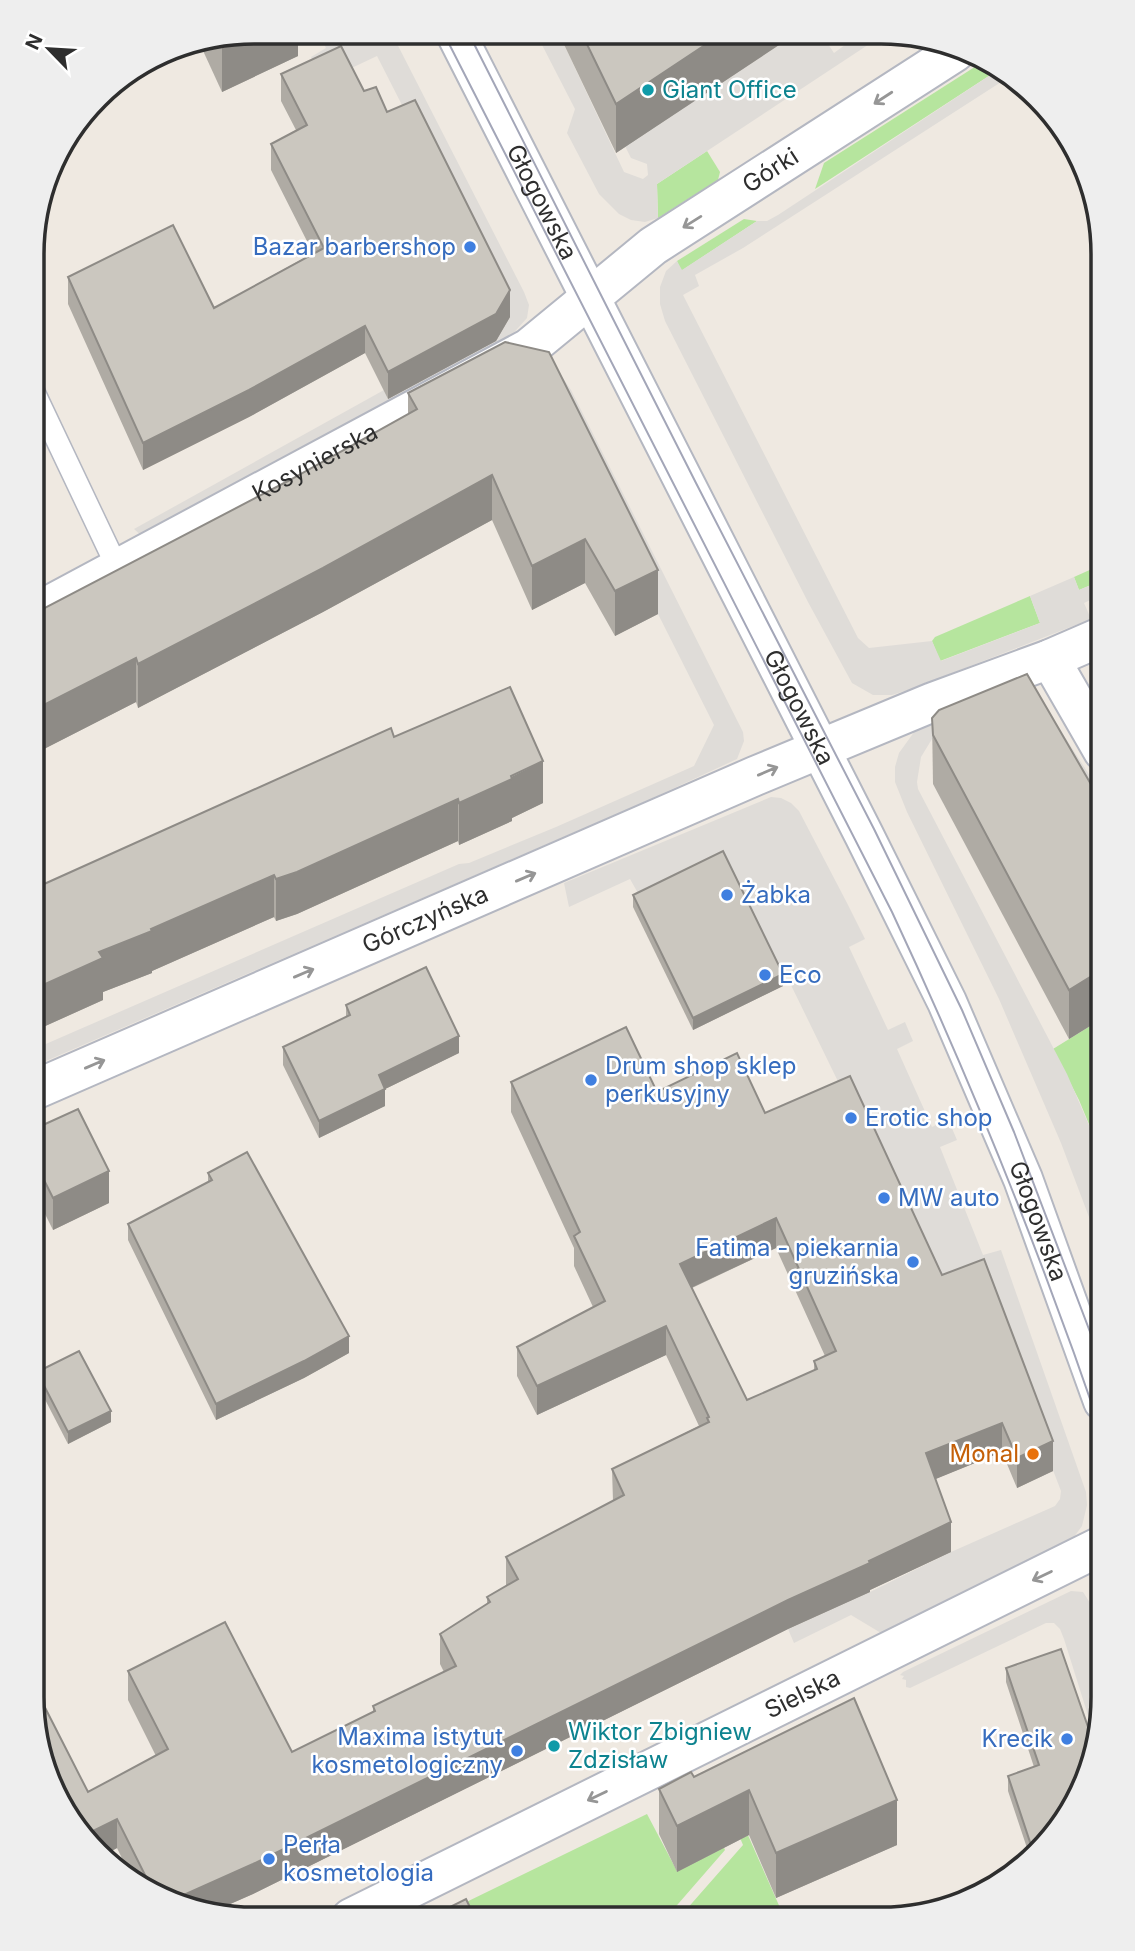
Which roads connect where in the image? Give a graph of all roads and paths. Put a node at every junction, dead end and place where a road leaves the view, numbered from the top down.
1 (461, 44) edge
2 (949, 56) edge
3 (590, 297) junction
4 (44, 413) edge
5 (118, 569) junction
6 (44, 608) edge
7 (1091, 641) edge
8 (1050, 659) junction
9 (1091, 730) edge
10 (820, 749) junction
11 (44, 1086) edge
12 (1091, 1367) edge
13 (1091, 1551) edge
14 (373, 1907) edge

1 - 3 street, Głogowska
2 -> 3 street, Górki
3 - 5 street, Kosynierska
3 - 10 street, Głogowska
4 - 5 lane
5 - 6 street, Kosynierska
7 - 8 street, Górczyńska
8 - 9 street
8 - 10 street, Górczyńska
11 -> 10 street, Górczyńska
10 - 12 street, Głogowska
13 -> 14 street, Sielska

